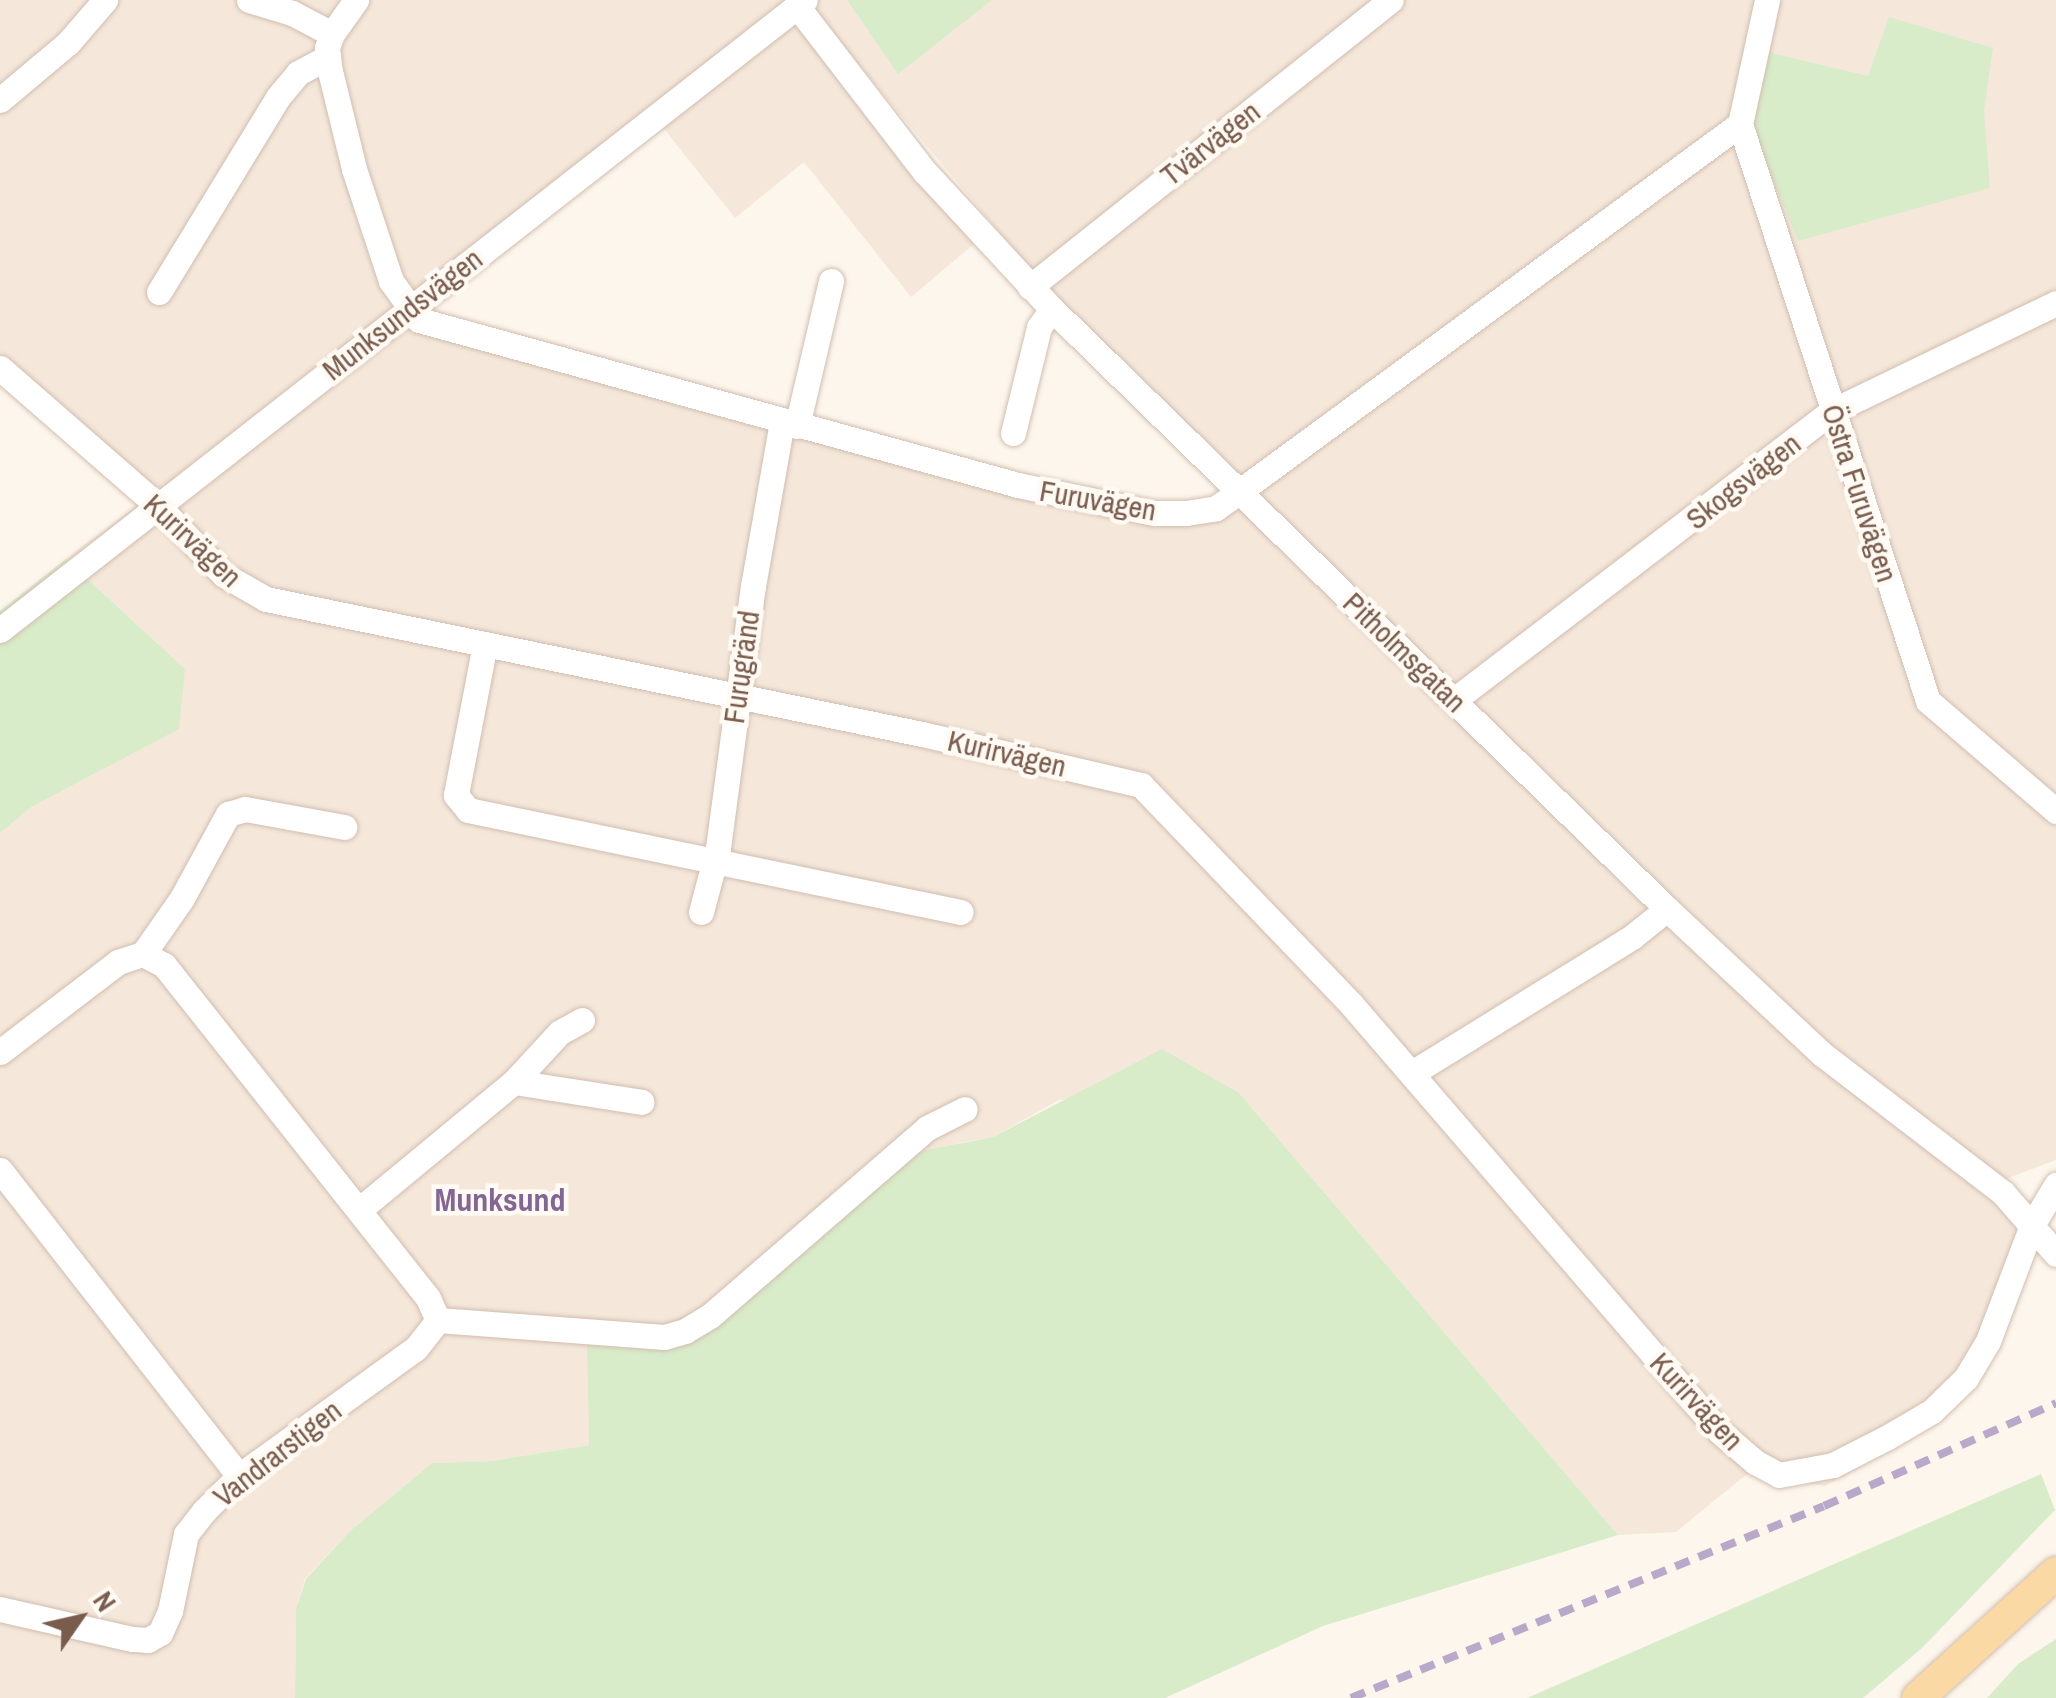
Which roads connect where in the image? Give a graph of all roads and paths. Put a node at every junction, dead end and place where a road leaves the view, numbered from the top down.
1 (105, 0) edge
2 (249, 0) edge
3 (356, 0) edge
4 (1391, 0) edge
5 (1767, 0) edge
6 (801, 3) edge
7 (330, 46) junction
8 (0, 100) edge
9 (1740, 124) junction
10 (830, 281) dead end
11 (1030, 287) junction
12 (159, 292) dead end
13 (2056, 303) edge
14 (1052, 308) junction
15 (410, 310) junction
16 (0, 368) edge
17 (1832, 410) junction
18 (789, 424) junction
19 (1013, 432) dead end
20 (1240, 491) junction
21 (158, 506) junction
22 (0, 630) edge
23 (485, 644) junction
24 (736, 696) junction
25 (1454, 700) junction
26 (2056, 811) edge
27 (344, 827) dead end
28 (714, 861) junction
29 (1668, 909) junction
30 (702, 912) dead end
31 (962, 912) dead end
32 (142, 954) junction
33 (582, 1020) dead end
34 (4, 1040) edge
35 (1412, 1073) junction
36 (514, 1082) junction
37 (641, 1102) dead end
38 (966, 1109) dead end
39 (0, 1170) edge
40 (2056, 1186) edge
41 (360, 1210) junction
42 (2032, 1224) junction
43 (2056, 1254) edge
44 (438, 1320) junction
45 (239, 1476) junction
46 (2056, 1572) edge
47 (0, 1608) edge
48 (1918, 1698) edge

1 - 8 street
2 - 7 street
3 - 7 street
4 - 11 street, Tvärvägen
5 - 9 street
6 - 11 street, Pitholmsgatan
6 - 15 street, Munksundsvägen
7 - 12 street
7 - 15 street
9 - 17 street, Östra Furuvägen
9 - 20 street, Furuvägen
10 - 18 street, Furugränd
11 - 14 street, Pitholmsgatan
13 - 17 street, Skogsvägen
14 - 19 street
14 - 20 street, Pitholmsgatan
15 - 18 street, Furuvägen
15 - 21 street, Munksundsvägen
16 - 21 street, Kurirvägen
17 - 25 street, Skogsvägen
17 - 26 street, Östra Furuvägen
18 - 20 street, Furuvägen
18 - 24 street, Furugränd
20 - 25 street, Pitholmsgatan
21 - 22 street, Munksundsvägen
21 - 23 street, Kurirvägen
23 - 24 street, Kurirvägen
23 - 28 street
24 - 28 street, Furugränd
24 - 35 street, Kurirvägen
25 - 29 street, Pitholmsgatan
27 - 32 street
28 - 30 street, Furugränd
28 - 31 street
29 - 35 street
29 - 42 street, Pitholmsgatan
32 - 34 street
32 - 41 street
33 - 36 street
35 - 42 street, Kurirvägen
36 - 37 street
36 - 41 street
38 - 44 street
39 - 45 street
40 - 42 street
41 - 44 street
42 - 43 street, Pitholmsgatan
44 - 45 street, Vandrarstigen
45 - 47 street, Vandrarstigen
46 - 48 main road

